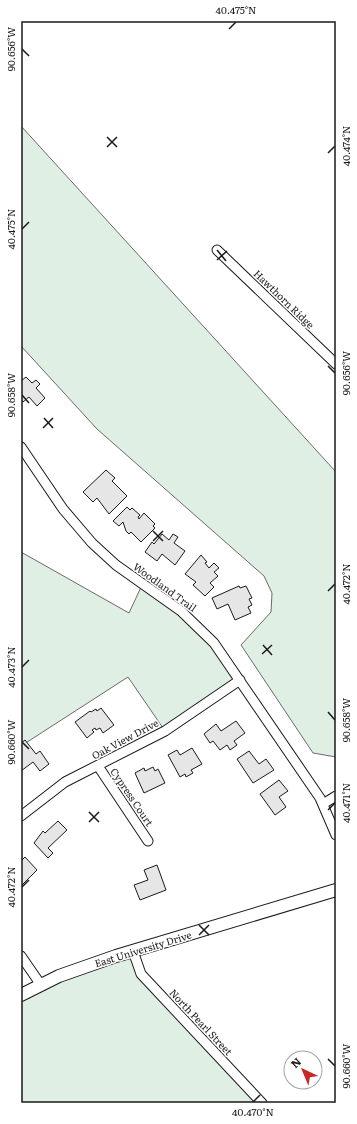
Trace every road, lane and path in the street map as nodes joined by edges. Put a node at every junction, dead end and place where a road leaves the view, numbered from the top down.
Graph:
1 (217, 250) dead end
2 (336, 364) edge
3 (21, 448) edge
4 (240, 680) junction
5 (98, 766) junction
6 (336, 796) edge
7 (323, 804) junction
8 (21, 816) edge
9 (336, 835) edge
10 (148, 840) dead end
11 (336, 890) edge
12 (133, 951) junction
13 (21, 956) edge
14 (41, 985) junction
15 (21, 994) edge
16 (262, 1103) edge

1 - 2 street, Hawthorn Ridge
3 - 4 street, Woodland Trail
4 - 5 street, Oak View Drive
4 - 7 street, Woodland Trail
5 - 8 street, Oak View Drive
5 - 10 street, Cypress Court
6 - 7 street
7 - 9 street, Woodland Trail
11 - 12 main road, East University Drive
12 - 14 main road, East University Drive
12 - 16 street, North Pearl Street
13 - 14 street
14 - 15 main road, East University Drive

